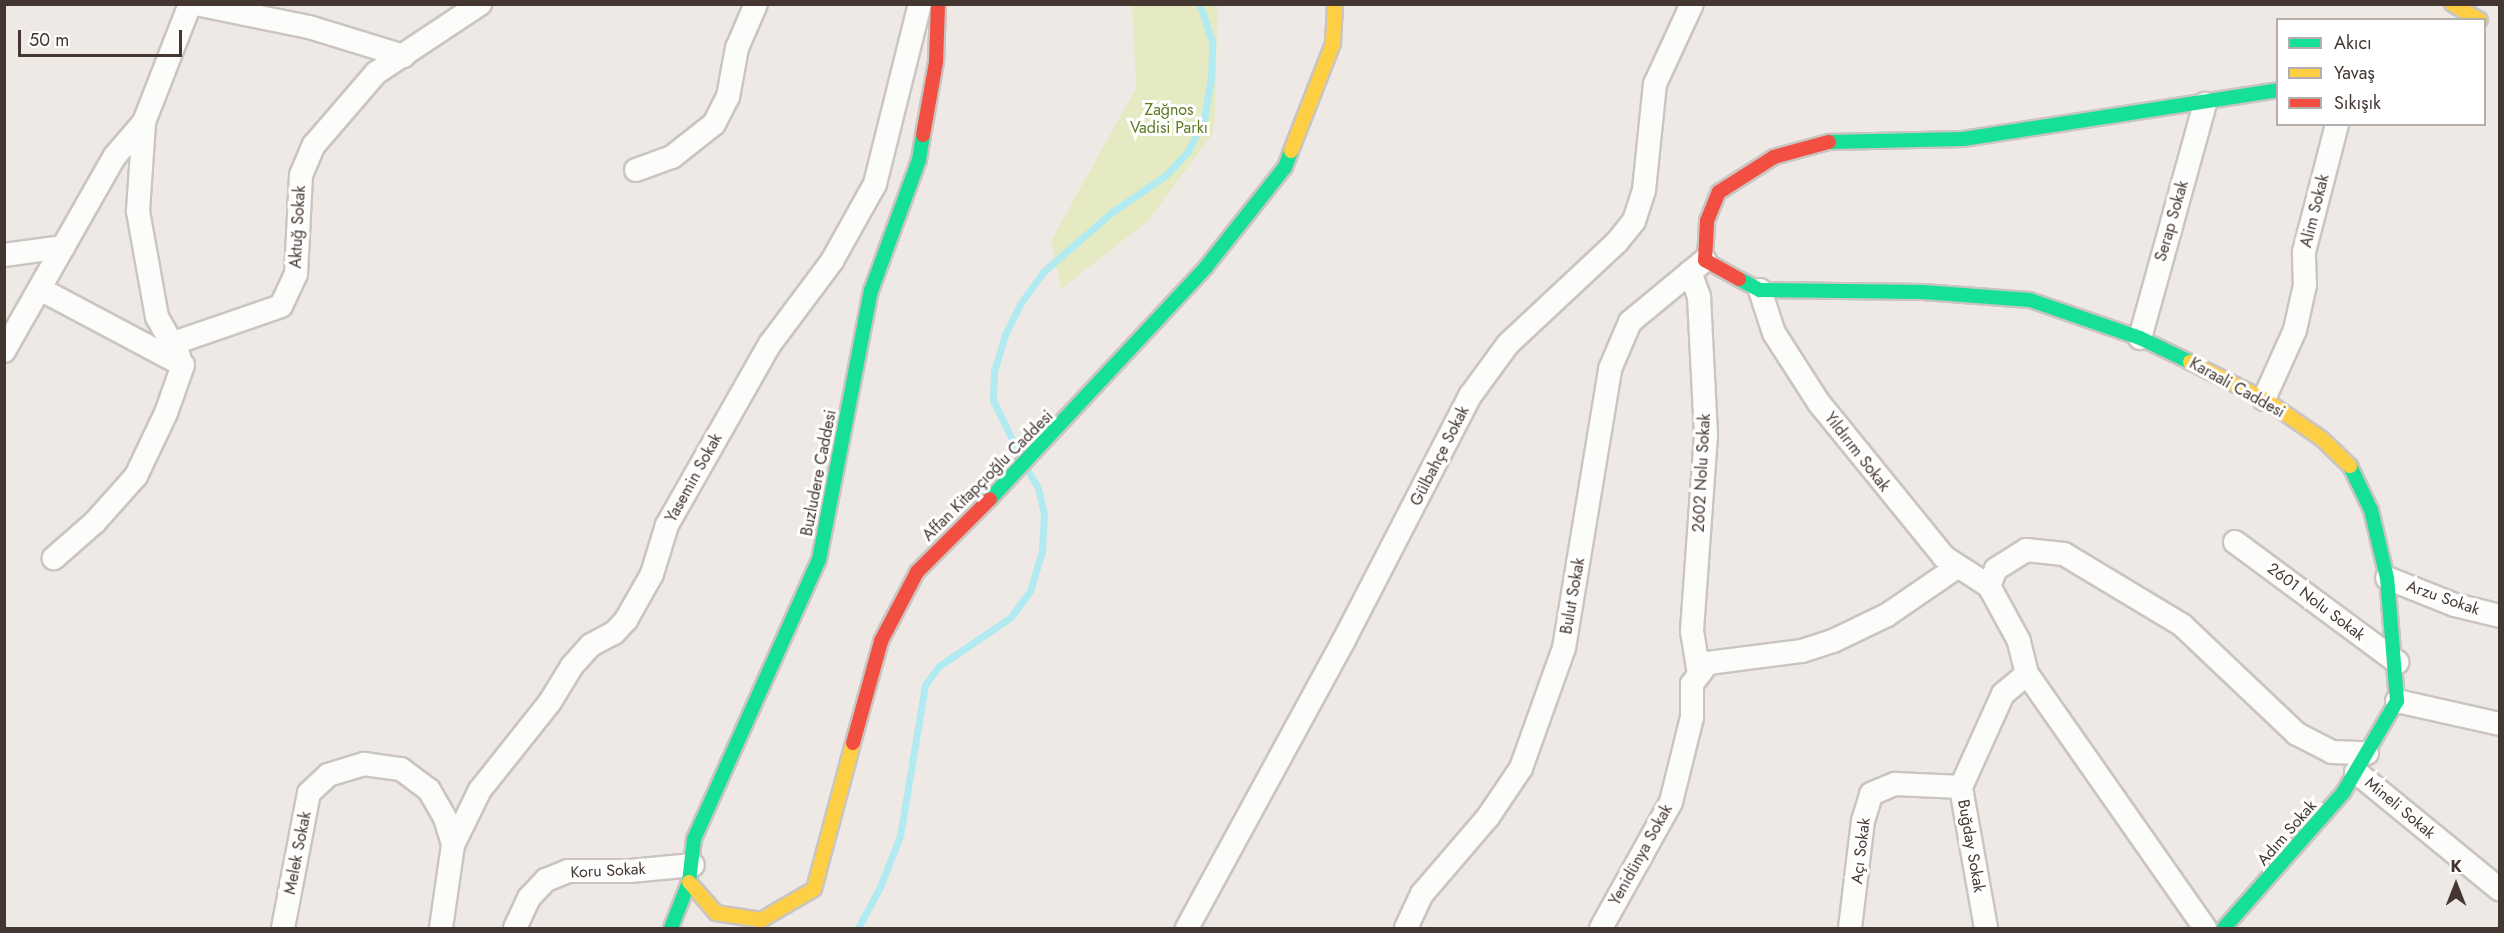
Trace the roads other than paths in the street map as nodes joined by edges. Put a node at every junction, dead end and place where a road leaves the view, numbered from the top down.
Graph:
1 (190, 4) edge
2 (196, 4) edge
3 (480, 4) edge
4 (756, 4) edge
5 (920, 4) edge
6 (938, 4) edge
7 (1335, 4) edge
8 (1692, 4) edge
9 (2452, 4) edge
10 (2477, 18) edge
11 (404, 56) junction
12 (2276, 90) edge
13 (2205, 104) junction
14 (144, 122) junction
15 (2336, 126) edge
16 (636, 170) dead end
17 (63, 247) junction
18 (4, 255) edge
19 (1698, 266) junction
20 (40, 289) junction
21 (1760, 290) junction
22 (2140, 338) junction
23 (174, 344) junction
24 (4, 351) edge
25 (183, 365) junction
26 (2264, 399) junction
27 (2235, 542) dead end
28 (54, 558) dead end
29 (1957, 567) junction
30 (2387, 578) junction
31 (1989, 586) junction
32 (2499, 616) edge
33 (2397, 662) junction
34 (1699, 674) junction
35 (2027, 674) junction
36 (2397, 701) junction
37 (2499, 724) edge
38 (2361, 762) junction
39 (1961, 787) junction
40 (453, 845) junction
41 (691, 873) junction
42 (2499, 890) edge
43 (283, 928) edge
44 (441, 928) edge
45 (515, 928) edge
46 (671, 928) edge
47 (1187, 928) edge
48 (1406, 928) edge
49 (1600, 928) edge
50 (1850, 928) edge
51 (1986, 928) edge
52 (2205, 928) edge
53 (2224, 928) edge

1 - 14 street
2 - 11 street
3 - 11 street, Aktuğ Sokak
4 - 16 street
5 - 40 street, Yasemin Sokak
6 - 41 street, Buzludere Caddesi
7 - 41 street, Affan Kitapçıoğlu Caddesi
8 - 47 street, Gülbahçe Sokak
9 - 10 street
11 - 23 street, Aktuğ Sokak
12 - 13 street
13 - 19 street
13 - 22 street, Serap Sokak
14 - 17 street
14 - 23 street
15 - 26 street, Alim Sokak
17 - 18 street
17 - 20 street
19 - 21 street, Karaali Caddesi
19 - 34 street, 2602 Nolu Sokak
19 - 48 street, Bulut Sokak
20 - 24 street
20 - 25 street
21 - 22 street, Karaali Caddesi
21 - 29 street, Yıldırım Sokak
22 - 26 street, Karaali Caddesi
23 - 25 street
25 - 28 street
26 - 30 street, Karaali Caddesi
27 - 33 street, 2601 Nolu Sokak
29 - 31 street, Yıldırım Sokak
29 - 34 street
30 - 32 street, Arzu Sokak
30 - 33 street, Karaali Caddesi
31 - 35 street
31 - 38 street
33 - 36 street, Karaali Caddesi
34 - 49 street, Yenidünya Sokak
35 - 39 street, Buğday Sokak
35 - 52 street
36 - 37 street
36 - 38 street, Karaali Caddesi
38 - 42 street, Mineli Sokak
38 - 53 street, Adım Sokak
39 - 50 street, Açı Sokak
39 - 51 street, Buğday Sokak
40 - 43 street, Melek Sokak
40 - 44 street, Yasemin Sokak
41 - 45 street, Koru Sokak
41 - 46 street, Buzludere Caddesi

